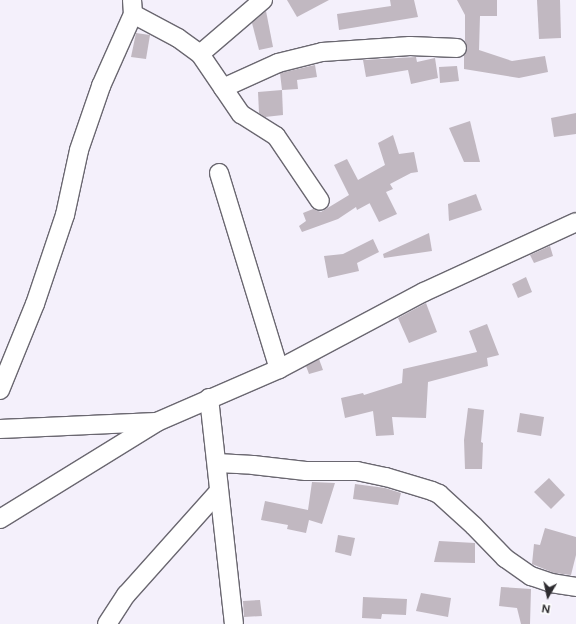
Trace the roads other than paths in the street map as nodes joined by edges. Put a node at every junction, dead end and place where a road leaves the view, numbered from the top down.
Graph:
1 (263, 0) edge
2 (132, 7) edge
3 (458, 48) dead end
4 (200, 54) junction
5 (223, 88) junction
6 (219, 173) dead end
7 (320, 201) dead end
8 (576, 222) edge
9 (278, 369) junction
10 (0, 390) edge
11 (209, 398) junction
12 (157, 422) junction
13 (0, 428) edge
14 (217, 463) junction
15 (218, 492) junction
16 (0, 519) edge
17 (576, 587) edge
18 (107, 624) edge
19 (234, 624) edge

1 - 4 street
2 - 4 street
2 - 10 street
3 - 5 street
4 - 5 street
5 - 7 street
6 - 9 street
8 - 9 street
9 - 11 street
11 - 12 street
11 - 14 street
12 - 13 street
12 - 16 street
14 - 15 street
14 - 17 street
15 - 18 street
15 - 19 street

